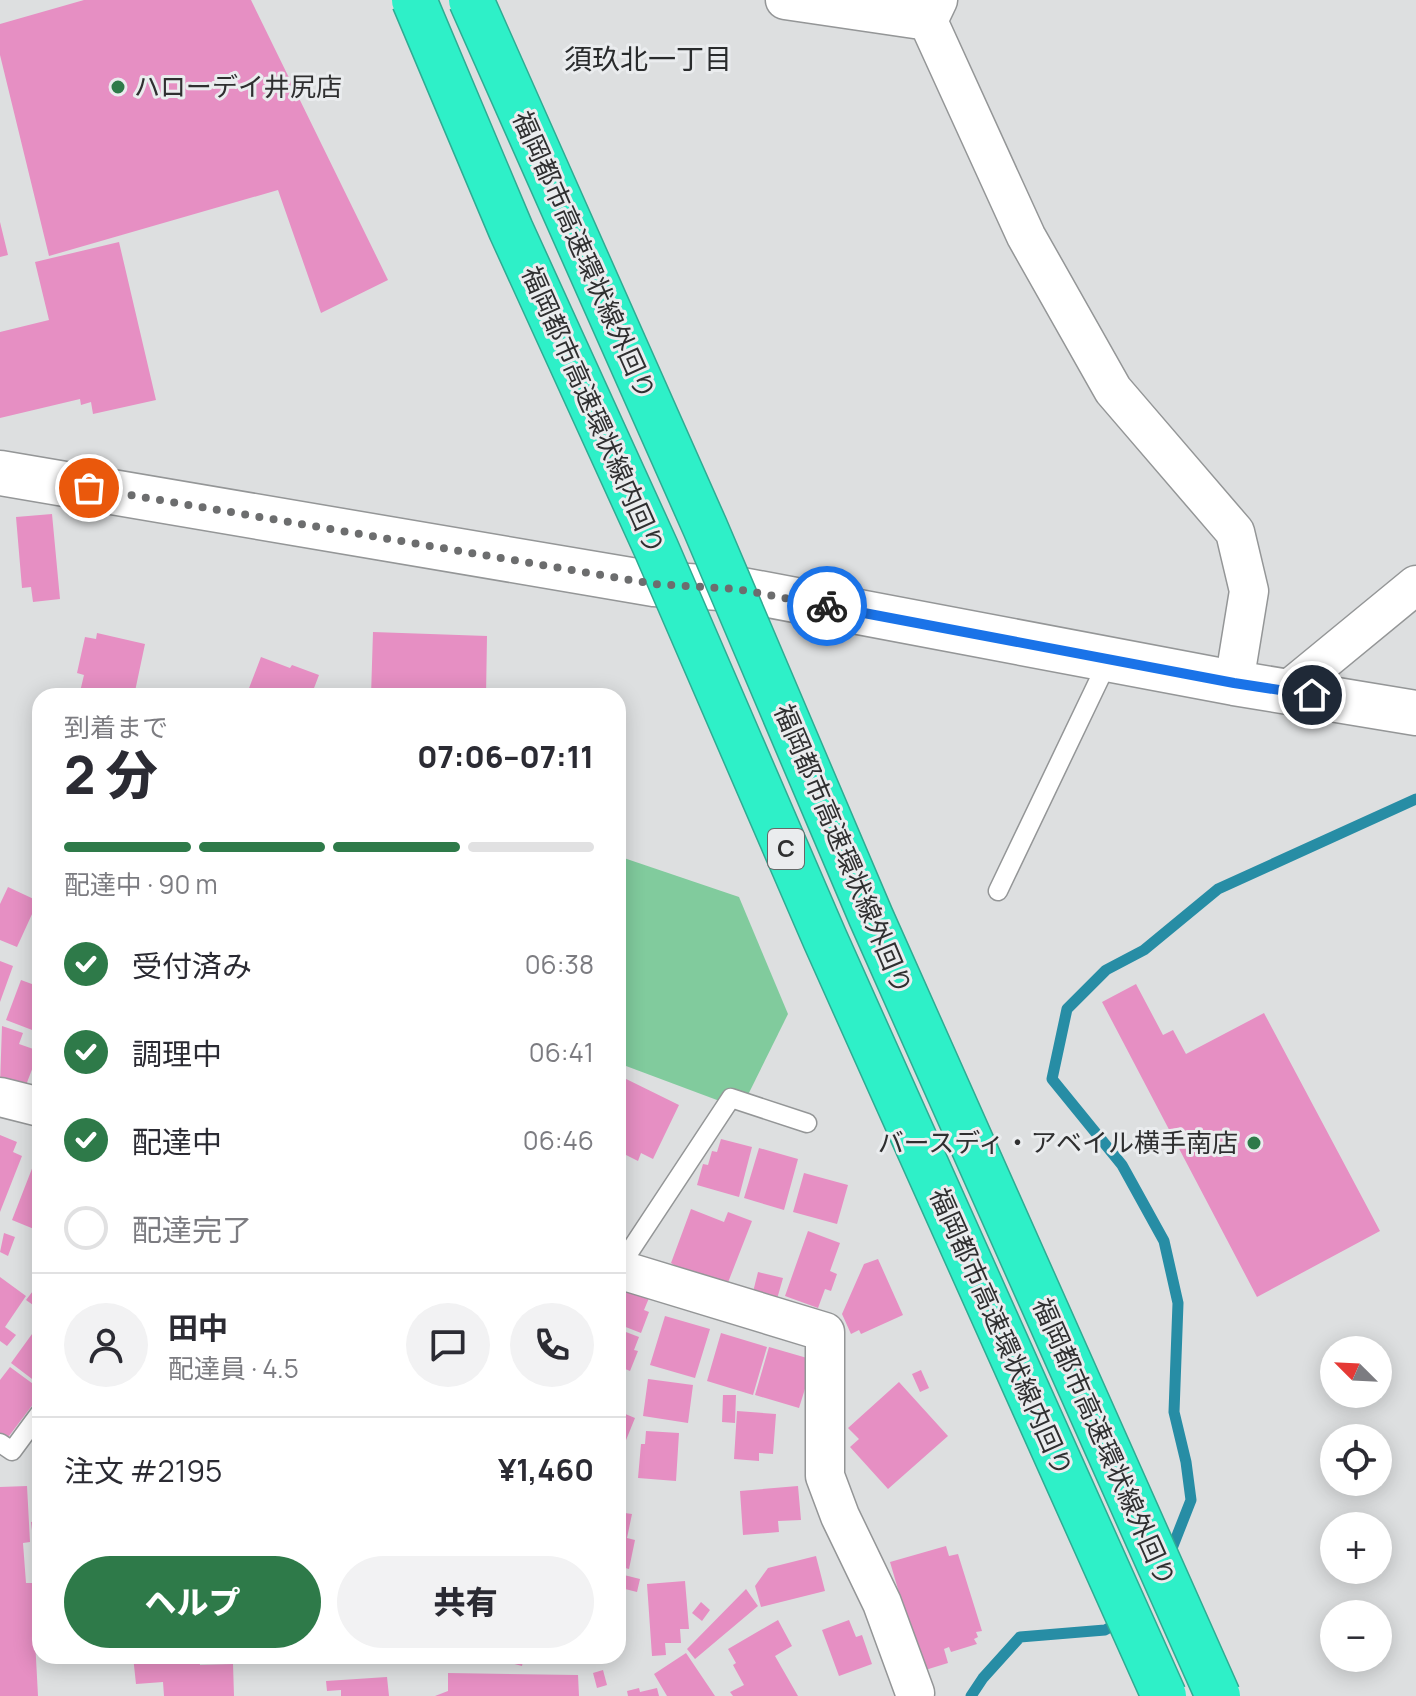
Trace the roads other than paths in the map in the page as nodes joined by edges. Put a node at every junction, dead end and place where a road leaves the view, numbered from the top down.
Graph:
1 (414, 0) edge
2 (471, 0) edge
3 (785, 0) edge
4 (933, 11) edge
5 (0, 473) edge
6 (1416, 585) edge
7 (1109, 659) junction
8 (1234, 683) junction
9 (1287, 691) junction
10 (1416, 713) edge
11 (998, 891) dead end
12 (0, 1097) edge
13 (32, 1105) edge
14 (807, 1123) dead end
15 (626, 1257) edge
16 (626, 1271) edge
17 (32, 1424) edge
18 (0, 1443) edge
19 (915, 1693) dead end
20 (1214, 1694) edge
21 (1164, 1696) edge

1 - 21 highway, 福岡都市高速環状線内回り / C, bridge
2 - 20 highway, 福岡都市高速環状線外回り / C, bridge
3 - 4 street
4 - 8 street
5 - 7 main road
6 - 9 street
7 - 8 main road
7 - 11 lane
8 - 9 main road
9 - 10 main road
12 - 13 street
14 - 15 lane
16 - 19 street
17 - 18 lane

